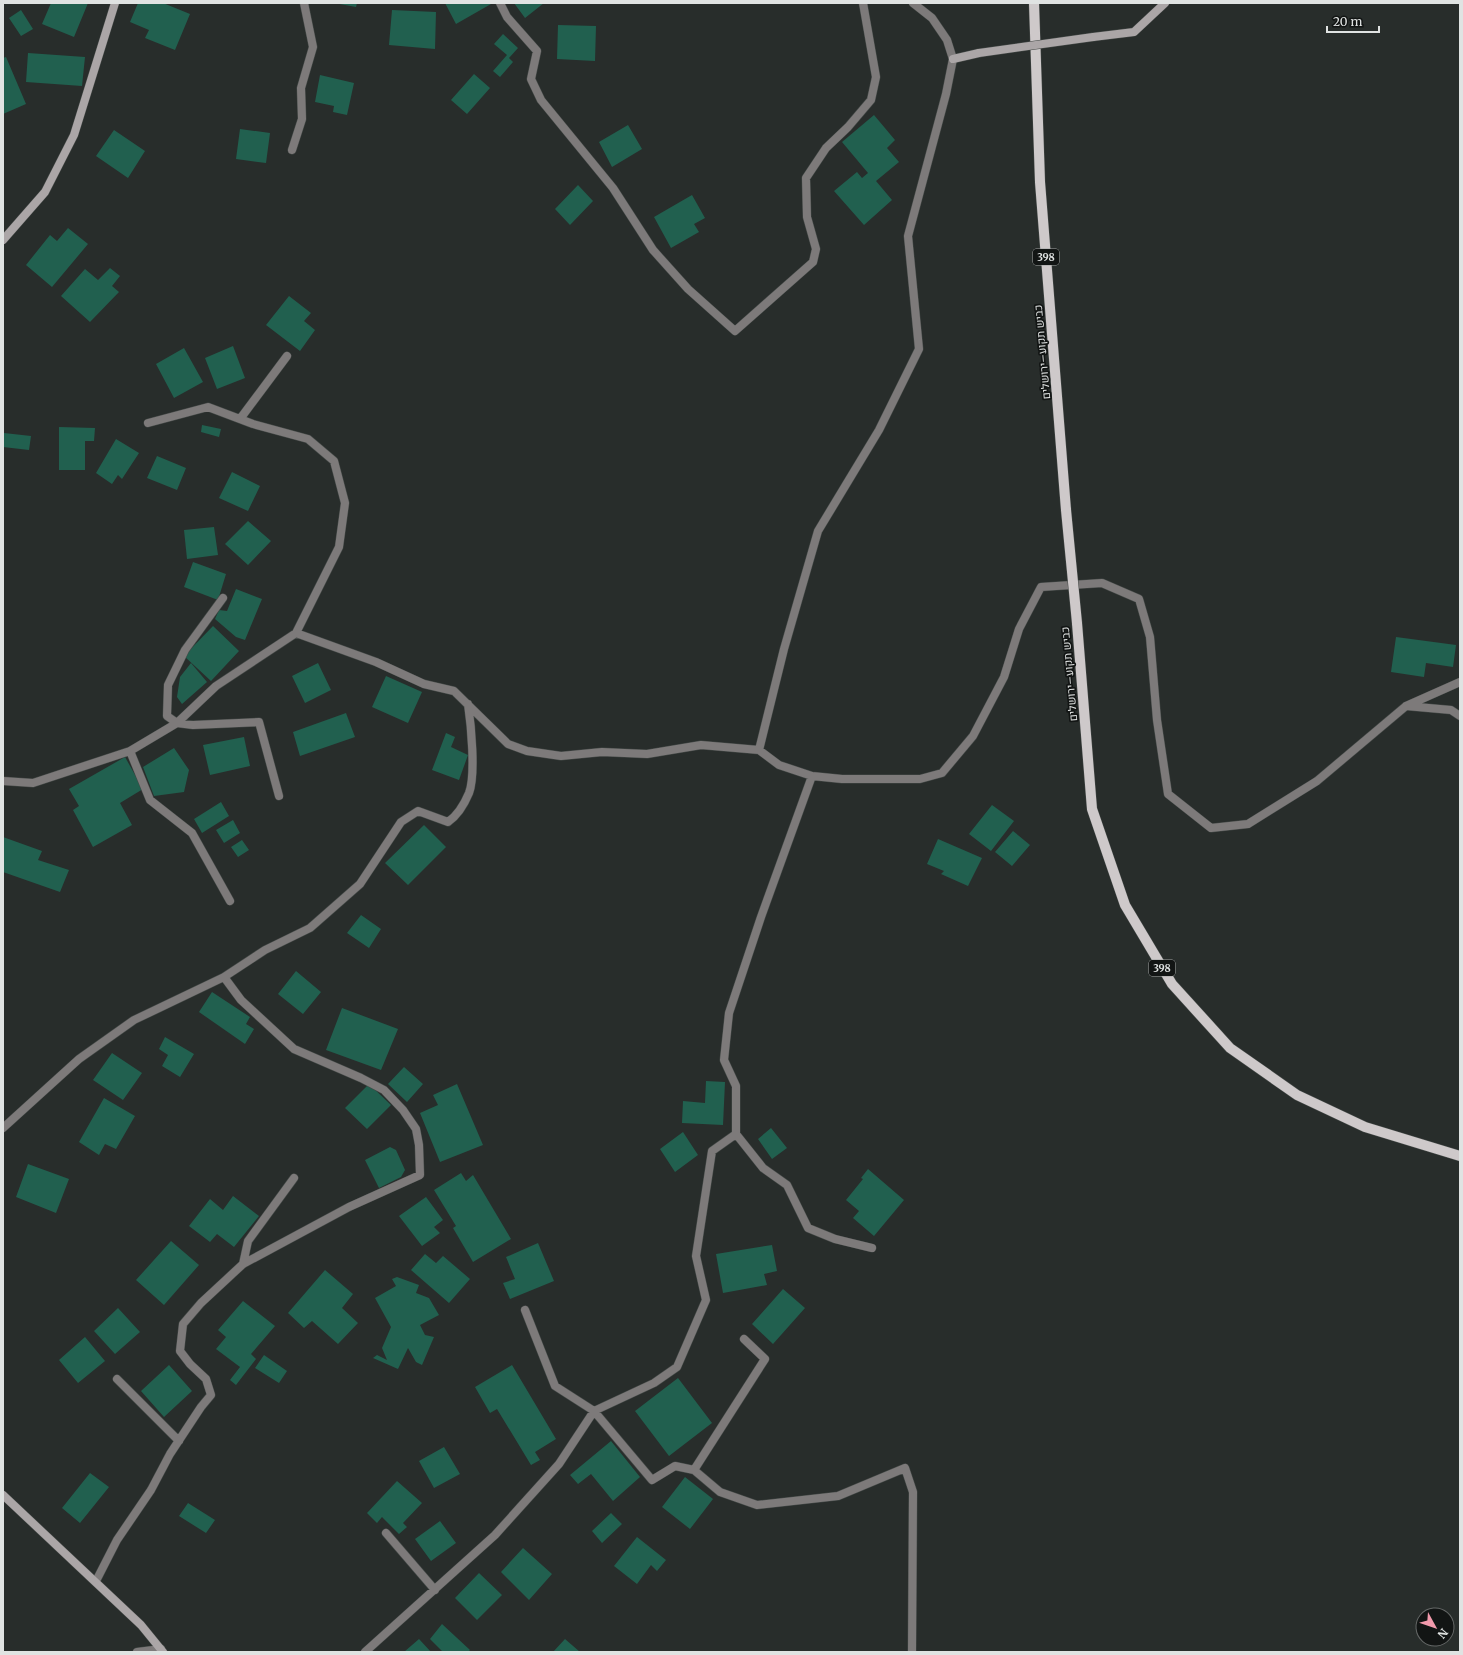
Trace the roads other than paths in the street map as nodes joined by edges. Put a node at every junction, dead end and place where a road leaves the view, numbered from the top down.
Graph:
1 (115, 3) edge
2 (304, 3) edge
3 (500, 3) edge
4 (863, 3) edge
5 (913, 3) edge
6 (1034, 3) edge
7 (1165, 3) edge
8 (954, 59) junction
9 (292, 150) dead end
10 (3, 240) edge
11 (287, 356) dead end
12 (240, 419) junction
13 (148, 423) dead end
14 (223, 598) dead end
15 (296, 633) junction
16 (1460, 682) edge
17 (468, 704) junction
18 (1406, 706) junction
19 (1460, 716) edge
20 (177, 723) junction
21 (759, 750) junction
22 (130, 751) junction
23 (812, 776) junction
24 (3, 782) edge
25 (279, 796) dead end
26 (230, 901) dead end
27 (224, 977) junction
28 (3, 1128) edge
29 (736, 1134) junction
30 (1460, 1156) edge
31 (294, 1178) dead end
32 (872, 1248) dead end
33 (242, 1264) junction
34 (525, 1310) dead end
35 (744, 1339) dead end
36 (116, 1379) dead end
37 (594, 1411) junction
38 (179, 1441) junction
39 (694, 1470) junction
40 (3, 1495) edge
41 (386, 1534) dead end
42 (96, 1581) junction
43 (435, 1590) junction
44 (162, 1650) edge
45 (137, 1652) edge
46 (365, 1652) edge
47 (912, 1652) edge

1 - 10 street
2 - 9 street
3 - 4 street
5 - 8 street
6 - 30 main road, כביש תקוע–ירושלים / 398, bridge
7 - 8 street, bridge
8 - 21 street
11 - 12 street
12 - 13 street
12 - 15 street
14 - 20 street
15 - 17 street
15 - 20 street
16 - 18 street
17 - 21 street
17 - 27 street
18 - 19 street
18 - 23 street
20 - 22 street
20 - 25 street
21 - 23 street
22 - 24 street
22 - 26 street
23 - 29 street
27 - 28 street
27 - 33 street
29 - 32 street
29 - 37 street
31 - 33 street
33 - 38 street
34 - 37 street
35 - 39 street
36 - 38 street
37 - 39 street
37 - 43 street
38 - 42 street
39 - 47 street
40 - 42 street
41 - 43 street
42 - 44 street
43 - 46 street
44 - 45 street

